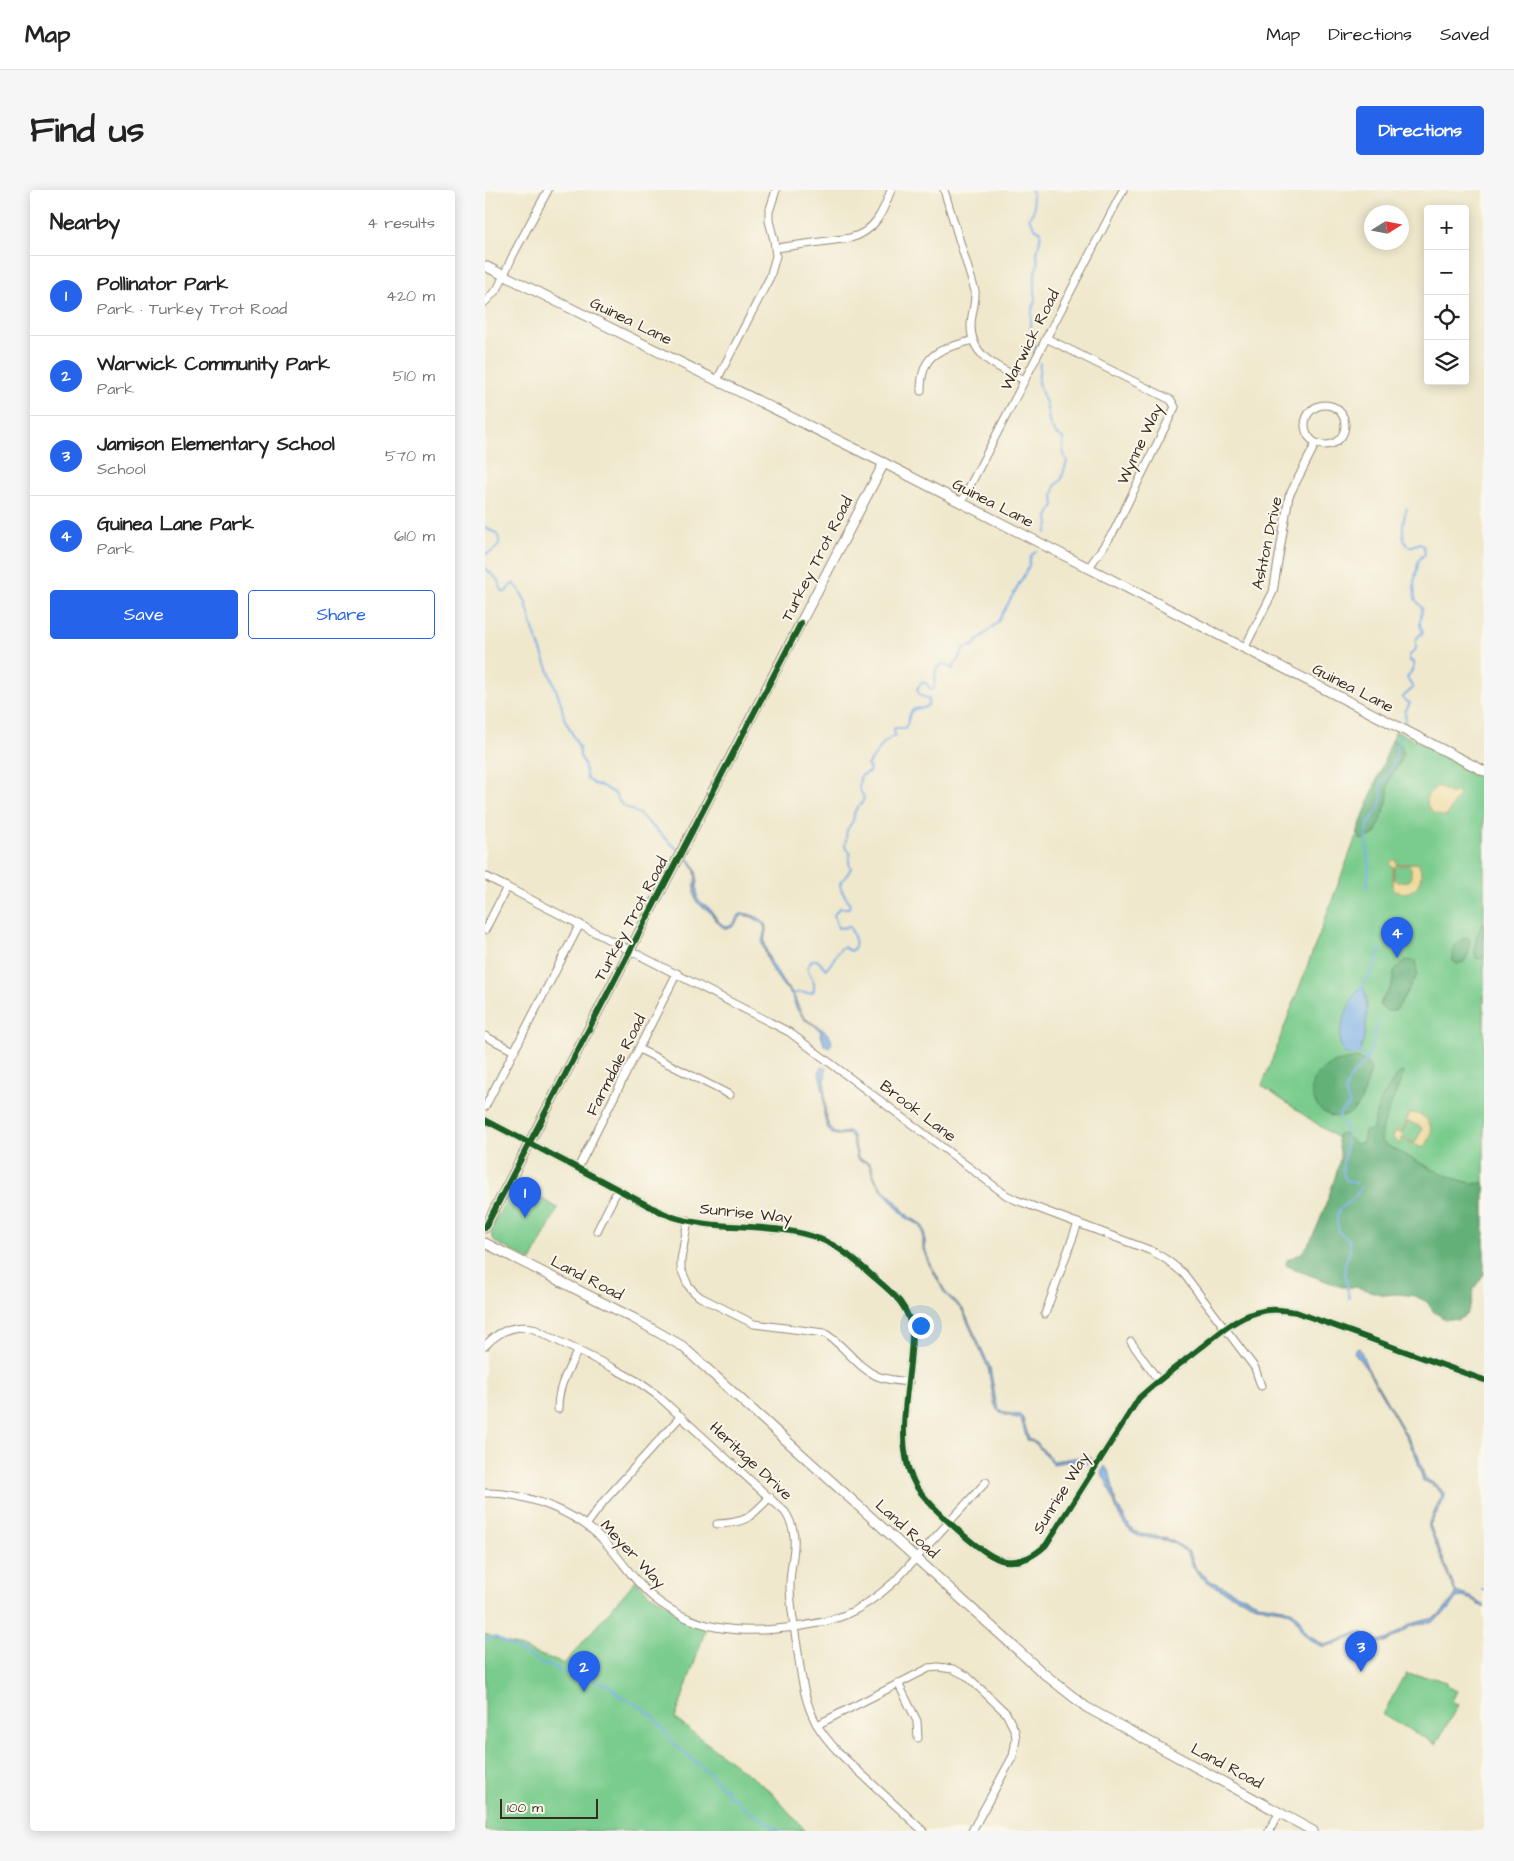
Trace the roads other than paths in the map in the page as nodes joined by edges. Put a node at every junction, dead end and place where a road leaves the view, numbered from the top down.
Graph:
1 (548, 190) edge
2 (776, 190) edge
3 (891, 190) edge
4 (944, 190) edge
5 (1123, 190) edge
6 (776, 248) junction
7 (485, 266) edge
8 (504, 275) junction
9 (485, 302) edge
10 (1046, 338) junction
11 (973, 340) junction
12 (717, 380) junction
13 (1024, 380) junction
14 (921, 391) dead end
15 (1316, 443) junction
16 (884, 463) junction
17 (961, 503) junction
18 (1088, 569) junction
19 (1244, 649) junction
20 (1484, 771) edge
21 (485, 876) edge
22 (507, 887) junction
23 (581, 924) junction
24 (485, 930) edge
25 (630, 950) junction
26 (677, 974) junction
27 (485, 1036) edge
28 (514, 1050) junction
29 (639, 1050) junction
30 (730, 1095) dead end
31 (485, 1107) edge
32 (485, 1120) edge
33 (529, 1142) junction
34 (578, 1168) junction
35 (618, 1189) junction
36 (688, 1220) junction
37 (1078, 1223) junction
38 (485, 1228) edge
39 (597, 1231) dead end
40 (485, 1243) edge
41 (1045, 1314) dead end
42 (1226, 1329) junction
43 (1131, 1342) dead end
44 (485, 1346) edge
45 (578, 1350) junction
46 (1158, 1380) junction
47 (1484, 1380) edge
48 (909, 1382) junction
49 (1261, 1386) dead end
50 (558, 1409) dead end
51 (681, 1416) junction
52 (986, 1482) dead end
53 (485, 1493) edge
54 (770, 1497) junction
55 (949, 1521) junction
56 (587, 1524) junction
57 (717, 1524) dead end
58 (916, 1557) junction
59 (794, 1628) junction
60 (898, 1683) junction
61 (817, 1726) junction
62 (918, 1738) dead end
63 (1280, 1812) junction
64 (923, 1831) edge
65 (972, 1831) edge
66 (1269, 1831) edge
67 (1313, 1831) edge

1 - 8 street
2 - 6 street
3 - 6 street
4 - 11 street
5 - 10 street, Warwick Road
6 - 12 street
7 - 8 street, Guinea Lane
8 - 9 street
8 - 12 street, Guinea Lane
10 - 13 street, Warwick Road
10 - 18 street, Wynne Way
11 - 13 street
11 - 14 street
12 - 16 street, Guinea Lane
13 - 17 street, Warwick Road
15 - 15 street
15 - 19 street, Ashton Drive
16 - 17 street, Guinea Lane
16 - 25 street, Turkey Trot Road
17 - 18 street, Guinea Lane
18 - 19 street, Guinea Lane
19 - 20 street, Guinea Lane
21 - 22 street, Brook Lane
22 - 23 street, Brook Lane
22 - 24 street
23 - 25 street, Brook Lane
23 - 28 street
25 - 26 street, Brook Lane
25 - 33 street, Turkey Trot Road
26 - 29 street, Farmdale Road
26 - 37 street, Brook Lane
27 - 28 street
28 - 31 street
29 - 30 street
29 - 34 street, Farmdale Road
32 - 33 street, Sunrise Way
33 - 34 street, Sunrise Way
33 - 38 street, Turkey Trot Road
34 - 35 street, Sunrise Way
35 - 36 street, Sunrise Way
35 - 39 street
36 - 48 street
36 - 48 street, Sunrise Way
37 - 41 street
37 - 42 street, Brook Lane
40 - 58 street, Land Road
42 - 46 street, Sunrise Way
42 - 47 street, Sunrise Way
42 - 49 street, Brook Lane
43 - 46 street
44 - 45 street, Heritage Drive
45 - 50 street
45 - 51 street, Heritage Drive
46 - 55 street, Sunrise Way
48 - 55 street, Sunrise Way
51 - 54 street, Heritage Drive
51 - 56 street
52 - 55 street, Meyer Way
53 - 56 street, Meyer Way
54 - 57 street
54 - 59 street, Heritage Drive
55 - 58 street, Meyer Way
56 - 59 street, Meyer Way
58 - 59 street, Meyer Way
58 - 63 street, Land Road
59 - 61 street, Heritage Drive
60 - 61 street
60 - 62 street
60 - 65 street
61 - 64 street, Heritage Drive
63 - 66 street
63 - 67 street, Land Road

